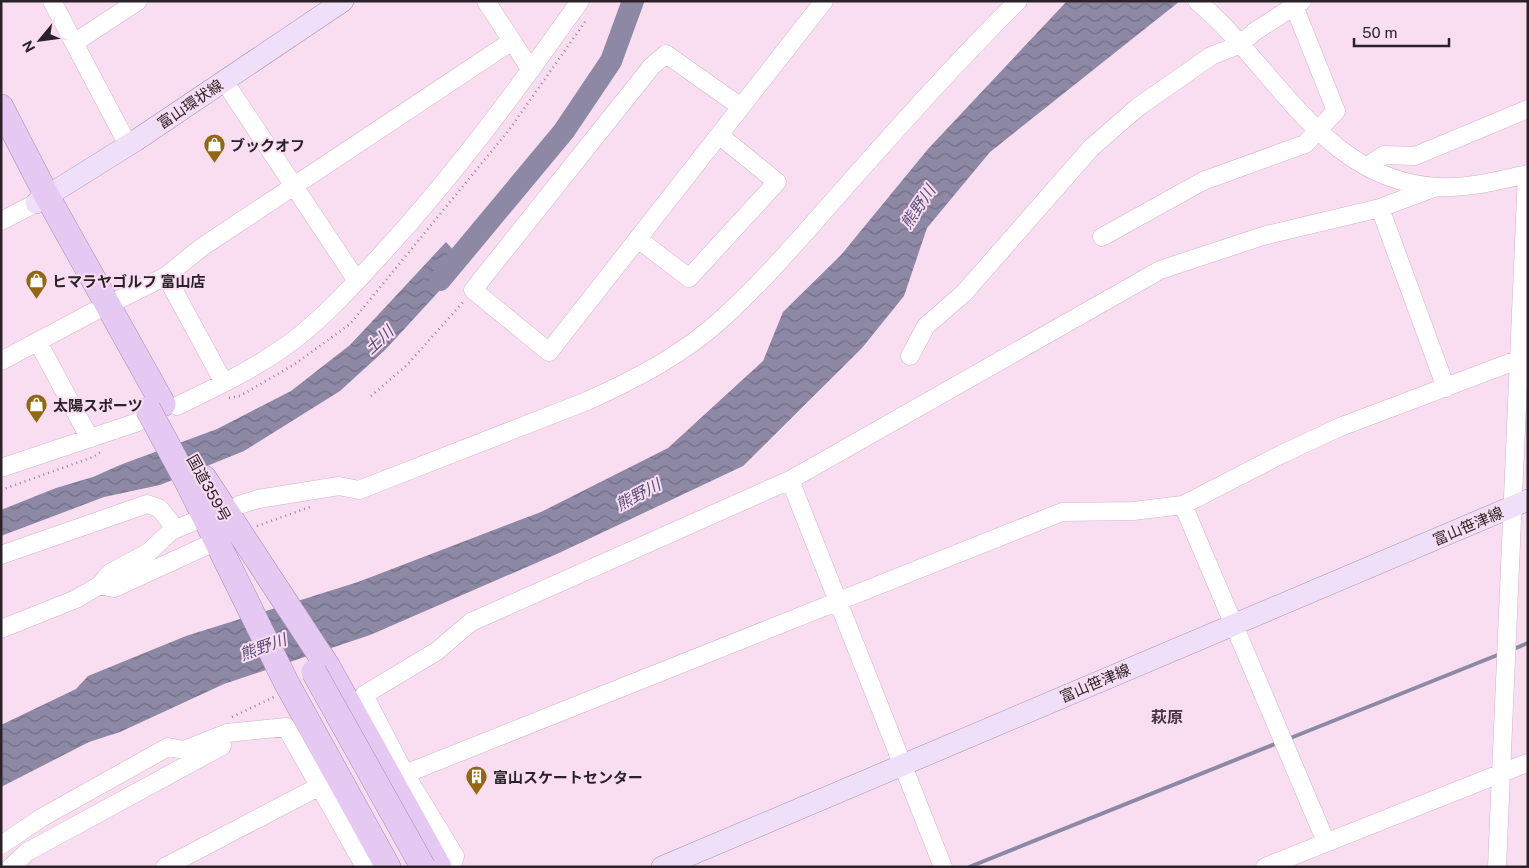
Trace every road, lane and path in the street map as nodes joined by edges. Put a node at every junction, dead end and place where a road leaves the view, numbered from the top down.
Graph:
1 (52, 1) edge
2 (138, 1) edge
3 (343, 1) edge
4 (486, 1) edge
5 (580, 1) edge
6 (824, 1) edge
7 (1018, 1) edge
8 (1197, 1) edge
9 (1298, 4) edge
10 (512, 41) junction
11 (1239, 41) junction
12 (74, 43) junction
13 (531, 70) junction
14 (224, 81) junction
15 (1, 107) edge
16 (741, 107) junction
17 (1528, 109) edge
18 (1316, 130) junction
19 (719, 135) junction
20 (1, 138) edge
21 (128, 145) junction
22 (1367, 166) junction
23 (1528, 174) edge
24 (295, 187) junction
25 (1436, 187) junction
26 (41, 199) junction
27 (1380, 208) junction
28 (1, 221) edge
29 (1102, 237) dead end
30 (638, 238) junction
31 (166, 276) junction
32 (357, 281) junction
33 (473, 290) junction
34 (101, 308) junction
35 (38, 342) junction
36 (910, 356) dead end
37 (1523, 358) edge
38 (1, 361) edge
39 (224, 383) junction
40 (1446, 388) junction
41 (372, 396) dead end
42 (157, 410) junction
43 (88, 437) junction
44 (1, 468) edge
45 (790, 480) junction
46 (1521, 503) edge
47 (239, 505) dead end
48 (1184, 505) junction
49 (313, 506) dead end
50 (193, 522) dead end
51 (176, 529) junction
52 (232, 542) junction
53 (1, 555) edge
54 (100, 585) junction
55 (837, 603) junction
56 (1234, 625) junction
57 (1, 629) edge
58 (292, 736) junction
59 (1527, 762) edge
60 (903, 764) junction
61 (1503, 772) junction
62 (405, 774) junction
63 (320, 786) junction
64 (1326, 842) junction
65 (1, 845) edge
66 (11, 867) edge
67 (165, 867) edge
68 (365, 867) edge
69 (388, 867) edge
70 (404, 867) edge
71 (423, 867) edge
72 (439, 867) edge
73 (451, 867) edge
74 (662, 867) edge
75 (943, 867) edge
76 (1265, 867) edge
77 (1497, 867) edge

1 - 12 street
2 - 12 street
3 - 14 main road, 富山環状線
4 - 10 street
5 - 13 street
6 - 16 street
7 - 47 street
8 - 11 street
9 - 11 street
9 - 18 street
10 - 13 street
10 - 24 street
11 - 18 street
11 - 36 street
12 - 21 street
13 - 32 street
14 - 21 main road, 富山環状線
14 - 24 street
15 - 26 highway, 国道359号
16 - 19 street
16 - 33 street
17 - 22 street
18 - 22 street
18 - 29 street
19 - 30 street
19 - 30 street
20 - 26 highway, 国道359号
21 - 26 main road, 富山環状線
22 - 25 street
23 - 25 street
23 - 37 street
24 - 31 street
24 - 32 street
25 - 27 street
26 - 28 street
26 - 34 highway, 国道359号
27 - 40 street
27 - 45 street
30 - 33 street
31 - 34 street
31 - 39 street
32 - 39 street
33 - 41 path
34 - 35 street
34 - 42 highway, 国道359号
35 - 38 street
35 - 43 street
37 - 40 street
37 - 46 street
39 - 42 street
40 - 48 street
42 - 43 street
42 - 52 highway, 国道359号
43 - 44 street
45 - 55 street
45 - 62 street
46 - 56 main road, 富山笹津線
46 - 61 street
48 - 55 street
48 - 56 street
49 - 52 path
50 - 51 street
51 - 53 street
51 - 54 street
52 - 54 street
52 - 69 highway
52 - 70 highway
52 - 71 highway, bridge
52 - 72 highway
54 - 57 street
55 - 60 street
55 - 62 street
56 - 60 main road, 富山笹津線
56 - 64 street
58 - 63 street
58 - 65 street
58 - 66 street
59 - 61 street
60 - 74 main road, 富山笹津線
60 - 75 street
61 - 64 street
61 - 77 street
62 - 73 street
63 - 67 street
63 - 68 street
64 - 76 street

